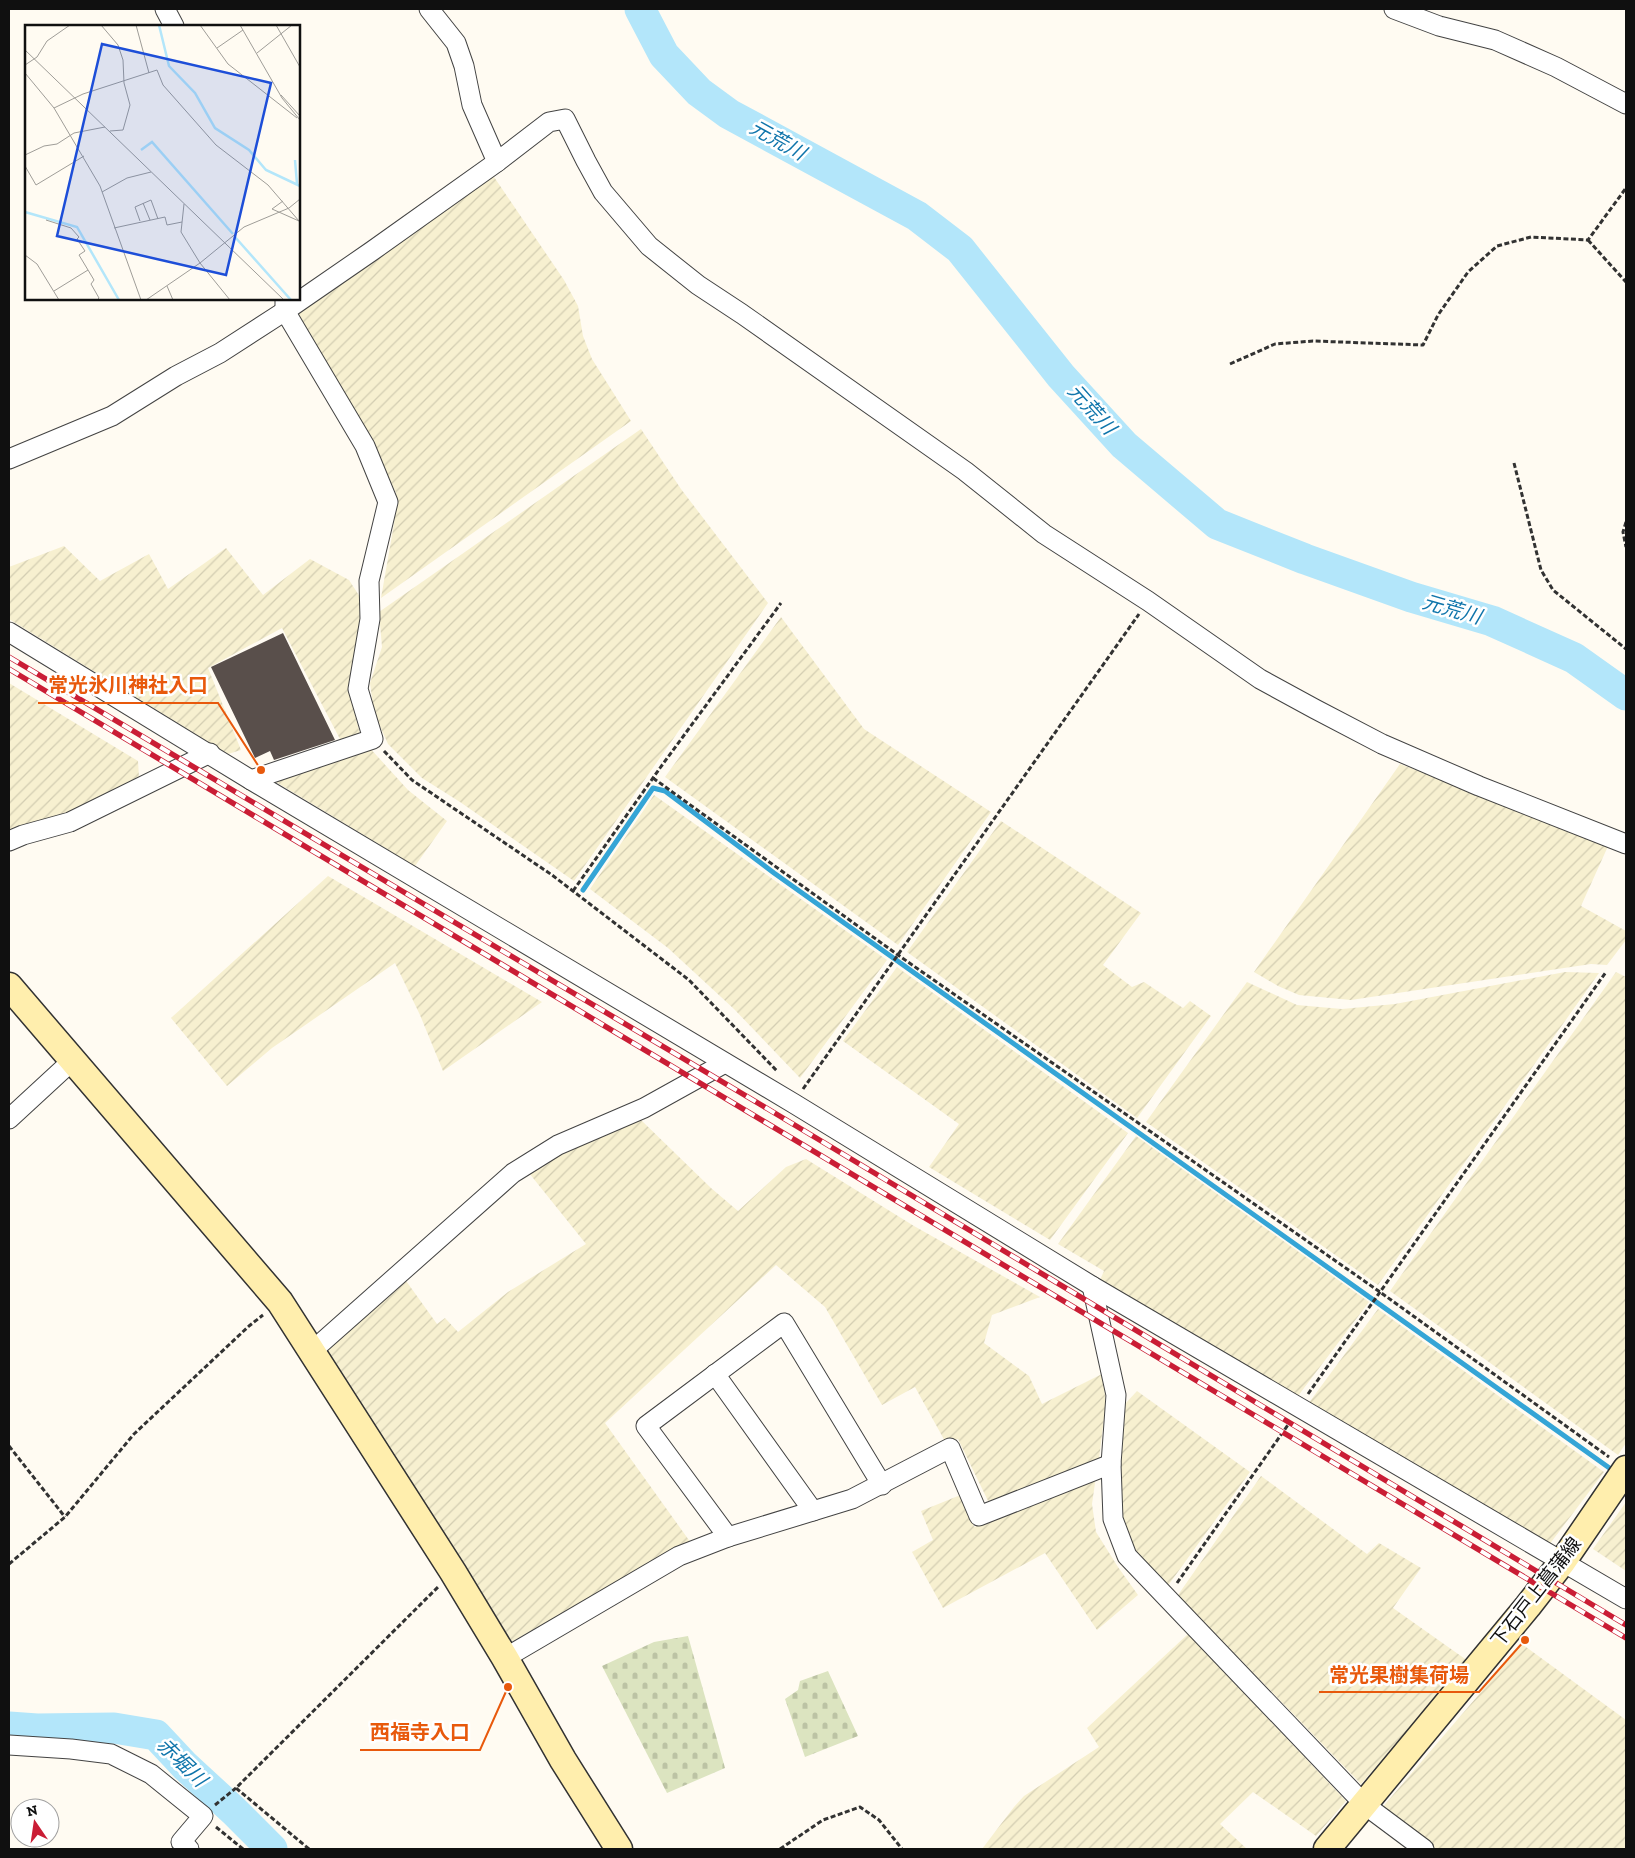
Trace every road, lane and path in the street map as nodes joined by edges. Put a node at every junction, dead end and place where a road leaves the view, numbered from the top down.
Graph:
1 (165, 9) edge
2 (429, 9) edge
3 (1394, 9) edge
4 (173, 25) edge
5 (1626, 104) edge
6 (497, 162) junction
7 (1626, 188) edge
8 (1588, 240) junction
9 (1626, 282) edge
10 (300, 295) edge
11 (285, 305) edge
12 (1230, 364) dead end
13 (9, 459) edge
14 (1514, 463) dead end
15 (1626, 522) edge
16 (1626, 547) edge
17 (1148, 601) junction
18 (781, 603) dead end
19 (9, 632) edge
20 (1626, 649) edge
21 (373, 739) junction
22 (210, 753) junction
23 (653, 778) junction
24 (251, 780) junction
25 (9, 841) edge
26 (1626, 844) edge
27 (573, 891) junction
28 (898, 955) junction
29 (1606, 972) dead end
30 (9, 986) edge
31 (74, 1060) junction
32 (725, 1063) junction
33 (778, 1072) dead end
34 (793, 1103) junction
35 (9, 1119) edge
36 (1092, 1286) junction
37 (1380, 1292) junction
38 (280, 1302) junction
39 (311, 1352) junction
40 (715, 1374) junction
41 (1298, 1408) junction
42 (9, 1446) edge
43 (1111, 1464) junction
44 (1626, 1469) edge
45 (882, 1485) junction
46 (813, 1511) junction
47 (65, 1517) junction
48 (728, 1537) junction
49 (1563, 1561) junction
50 (9, 1564) edge
51 (453, 1572) junction
52 (1166, 1597) junction
53 (1626, 1599) edge
54 (505, 1658) junction
55 (9, 1745) edge
56 (236, 1788) junction
57 (1365, 1804) junction
58 (203, 1816) junction
59 (189, 1849) edge
60 (243, 1849) edge
61 (309, 1849) edge
62 (620, 1849) edge
63 (780, 1849) edge
64 (902, 1849) edge
65 (1326, 1849) edge
66 (1424, 1849) edge

1 - 4 street
2 - 6 street
3 - 5 street
6 - 10 street
6 - 17 street
7 - 8 path
8 - 9 path
8 - 12 path
11 - 13 street
11 - 21 street
14 - 20 path
15 - 16 path
17 - 26 street
17 - 28 path
18 - 23 path
19 - 22 street
21 - 24 street
21 - 27 path
22 - 24 street
22 - 25 street
23 - 27 path
23 - 28 path
24 - 32 street
27 - 33 path
28 - 34 path
28 - 37 path
29 - 37 path
30 - 31 street
31 - 35 street
31 - 38 street
32 - 34 street
32 - 39 street
34 - 36 street
36 - 41 street
36 - 43 street
37 - 41 path
37 - 44 path
38 - 39 street
38 - 47 path
39 - 51 street
40 - 45 street
40 - 46 street
40 - 48 street
41 - 49 street
41 - 52 path
42 - 47 path
43 - 45 street
43 - 52 street
44 - 49 street, 下石戸上菖蒲線
45 - 46 street
46 - 48 street
47 - 50 path
48 - 54 street
49 - 53 street
49 - 57 street, 下石戸上菖蒲線
51 - 54 street
51 - 56 path
52 - 57 street
54 - 62 street
55 - 58 street
56 - 58 path
56 - 61 path
57 - 65 street, 下石戸上菖蒲線
57 - 66 street
58 - 59 street
58 - 60 path
63 - 64 path

